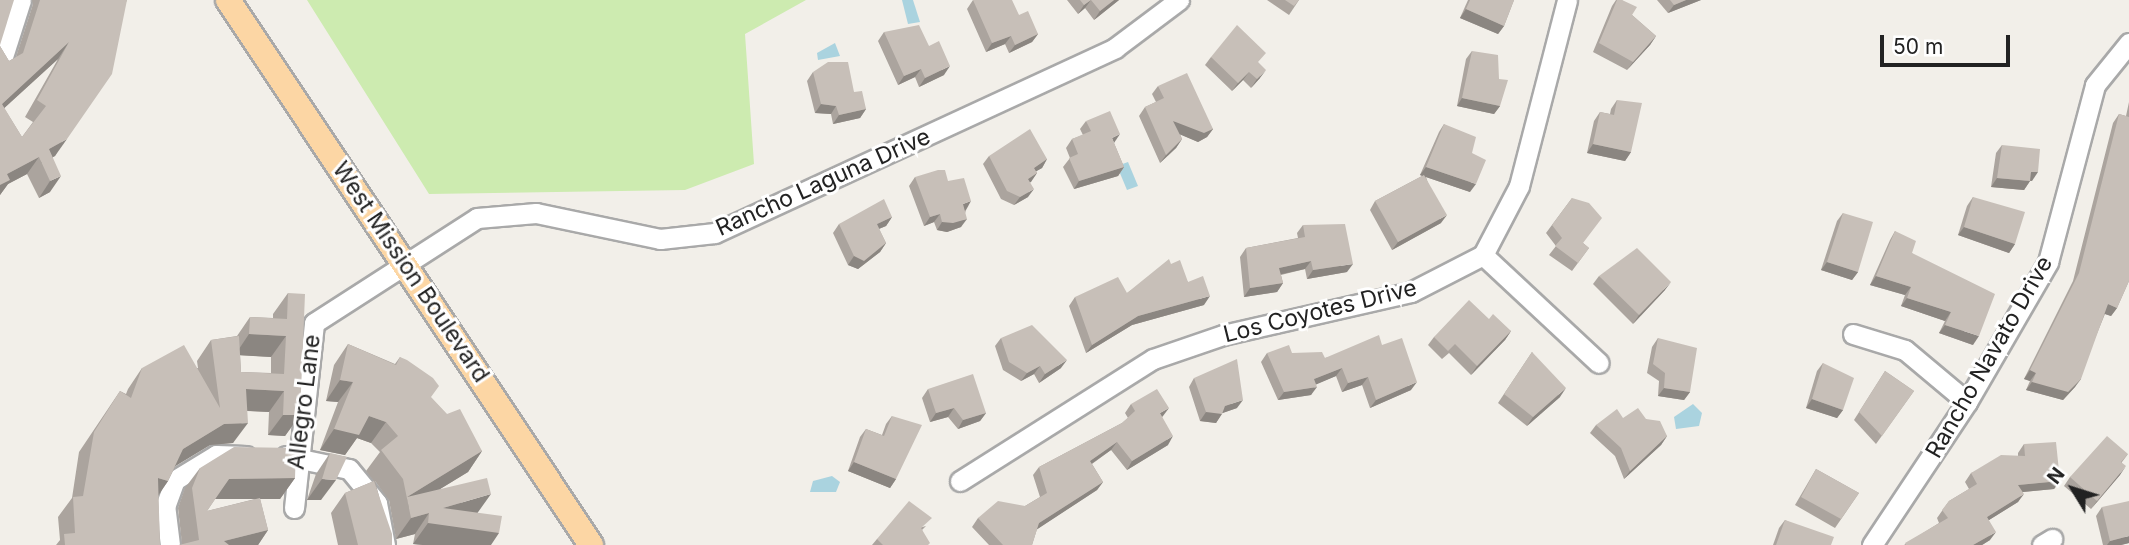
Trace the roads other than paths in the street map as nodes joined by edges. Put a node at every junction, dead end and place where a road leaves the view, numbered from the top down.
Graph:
1 (21, 0) edge
2 (228, 0) edge
3 (1179, 0) edge
4 (1567, 0) edge
5 (2129, 43) edge
6 (0, 66) edge
7 (1483, 256) junction
8 (405, 261) junction
9 (1853, 334) dead end
10 (1599, 363) dead end
11 (1967, 402) junction
12 (296, 457) junction
13 (960, 481) dead end
14 (294, 508) dead end
15 (170, 545) edge
16 (385, 545) edge
17 (591, 545) edge
18 (1872, 545) edge

1 - 6 street
2 - 8 main road, West Mission Boulevard
3 - 8 street, Rancho Laguna Drive
4 - 7 street
5 - 11 street, Rancho Navato Drive
7 - 10 street
7 - 13 street, Los Coyotes Drive
8 - 12 street, Allegro Lane
8 - 17 main road, West Mission Boulevard
9 - 11 street
11 - 18 street, Rancho Navato Drive
12 - 14 street, Allegro Lane
12 - 15 street
12 - 16 street

